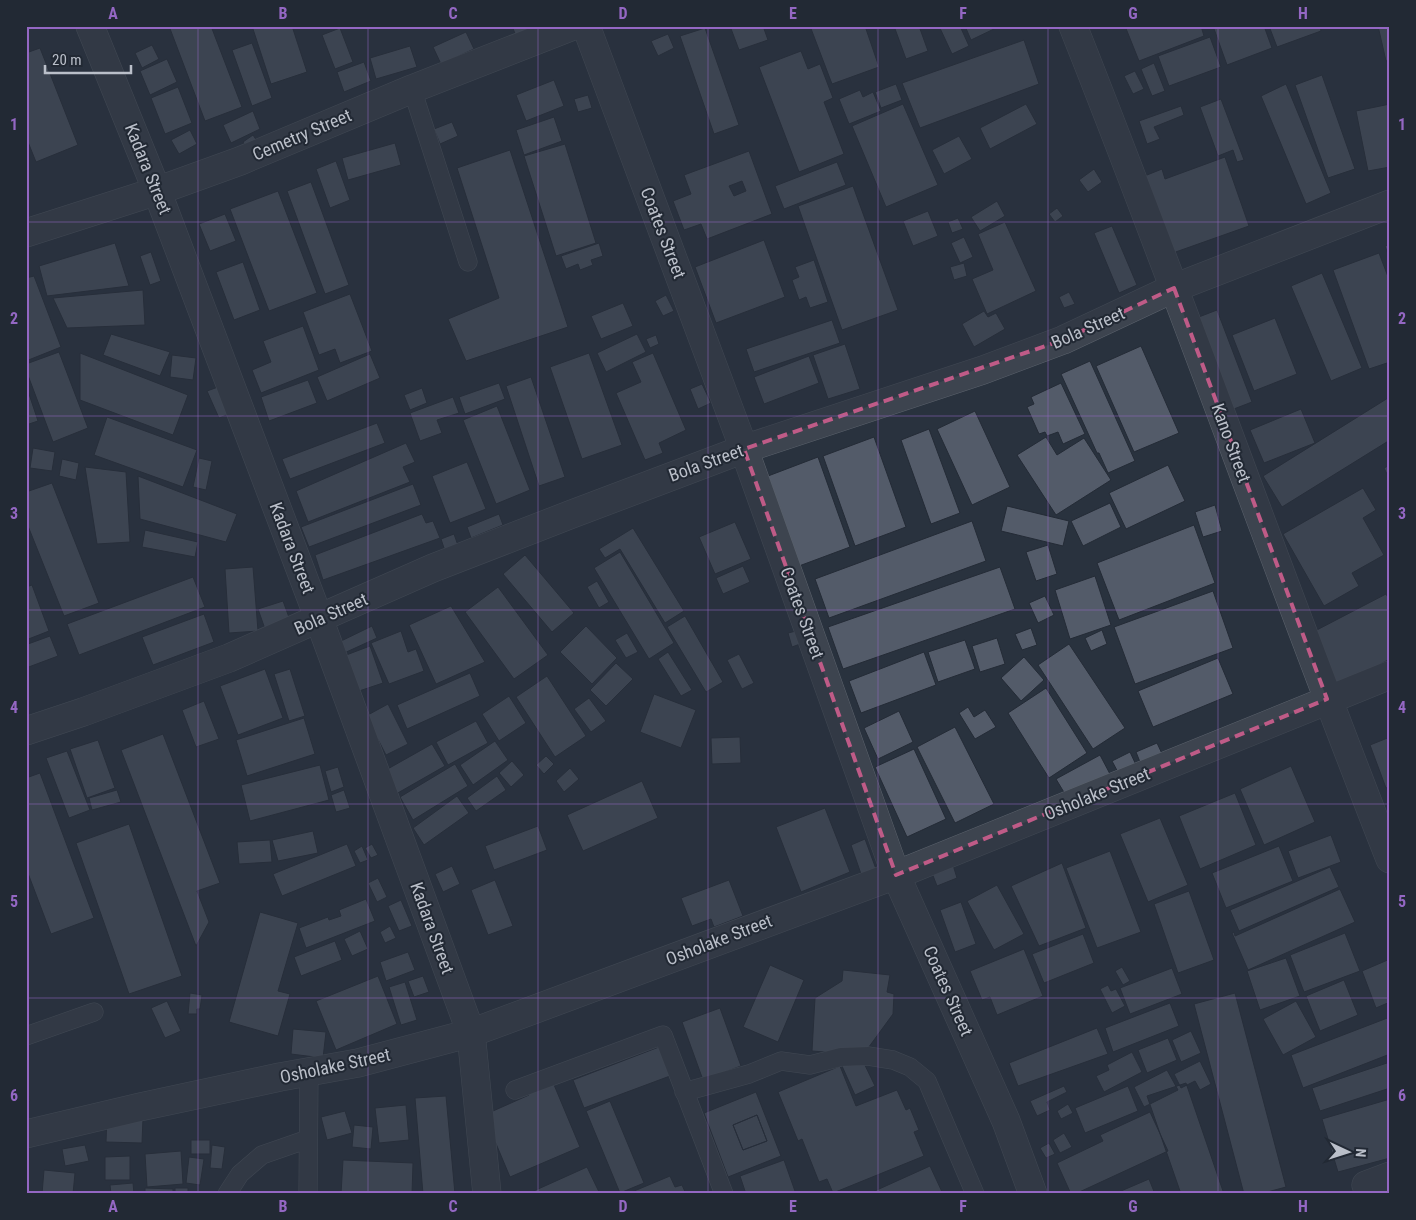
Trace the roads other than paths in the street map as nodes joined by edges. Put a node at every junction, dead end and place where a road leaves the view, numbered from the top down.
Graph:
1 (90, 26) edge
2 (573, 26) edge
3 (586, 26) edge
4 (1073, 26) edge
5 (412, 89) junction
6 (157, 191) junction
7 (1390, 204) edge
8 (26, 233) edge
9 (468, 262) dead end
10 (1174, 288) junction
11 (744, 449) junction
12 (319, 619) junction
13 (1390, 675) edge
14 (1327, 699) junction
15 (26, 731) edge
16 (1390, 859) edge
17 (896, 875) junction
18 (94, 1012) dead end
19 (471, 1032) junction
20 (26, 1036) edge
21 (309, 1072) junction
22 (515, 1090) dead end
23 (684, 1092) junction
24 (26, 1134) edge
25 (308, 1139) junction
26 (227, 1194) edge
27 (308, 1194) edge
28 (487, 1194) edge
29 (724, 1194) edge
30 (975, 1194) edge
31 (1032, 1194) edge

1 - 6 street, Kadara Street
2 - 5 street, Cemetry Street
3 - 11 street, Coates Street
4 - 10 street, Kano Street
5 - 6 street, Cemetry Street
5 - 9 lane
6 - 8 street, Cemetry Street
6 - 12 street, Kadara Street
7 - 10 street, Bola Street
10 - 11 street, Bola Street
10 - 14 street, Kano Street
11 - 12 street, Bola Street
11 - 17 street, Coates Street
12 - 15 street, Bola Street
12 - 19 street, Kadara Street
13 - 14 street, Osholake Street
14 - 16 street, Kano Street
14 - 17 street, Osholake Street
17 - 19 street, Osholake Street
17 - 31 street, Coates Street
18 - 20 lane
19 - 21 street, Osholake Street
19 - 28 street, Kadara Street
21 - 24 street, Osholake Street
21 - 25 lane
22 - 23 lane
23 - 29 lane
23 - 30 lane
25 - 26 lane
25 - 27 lane

